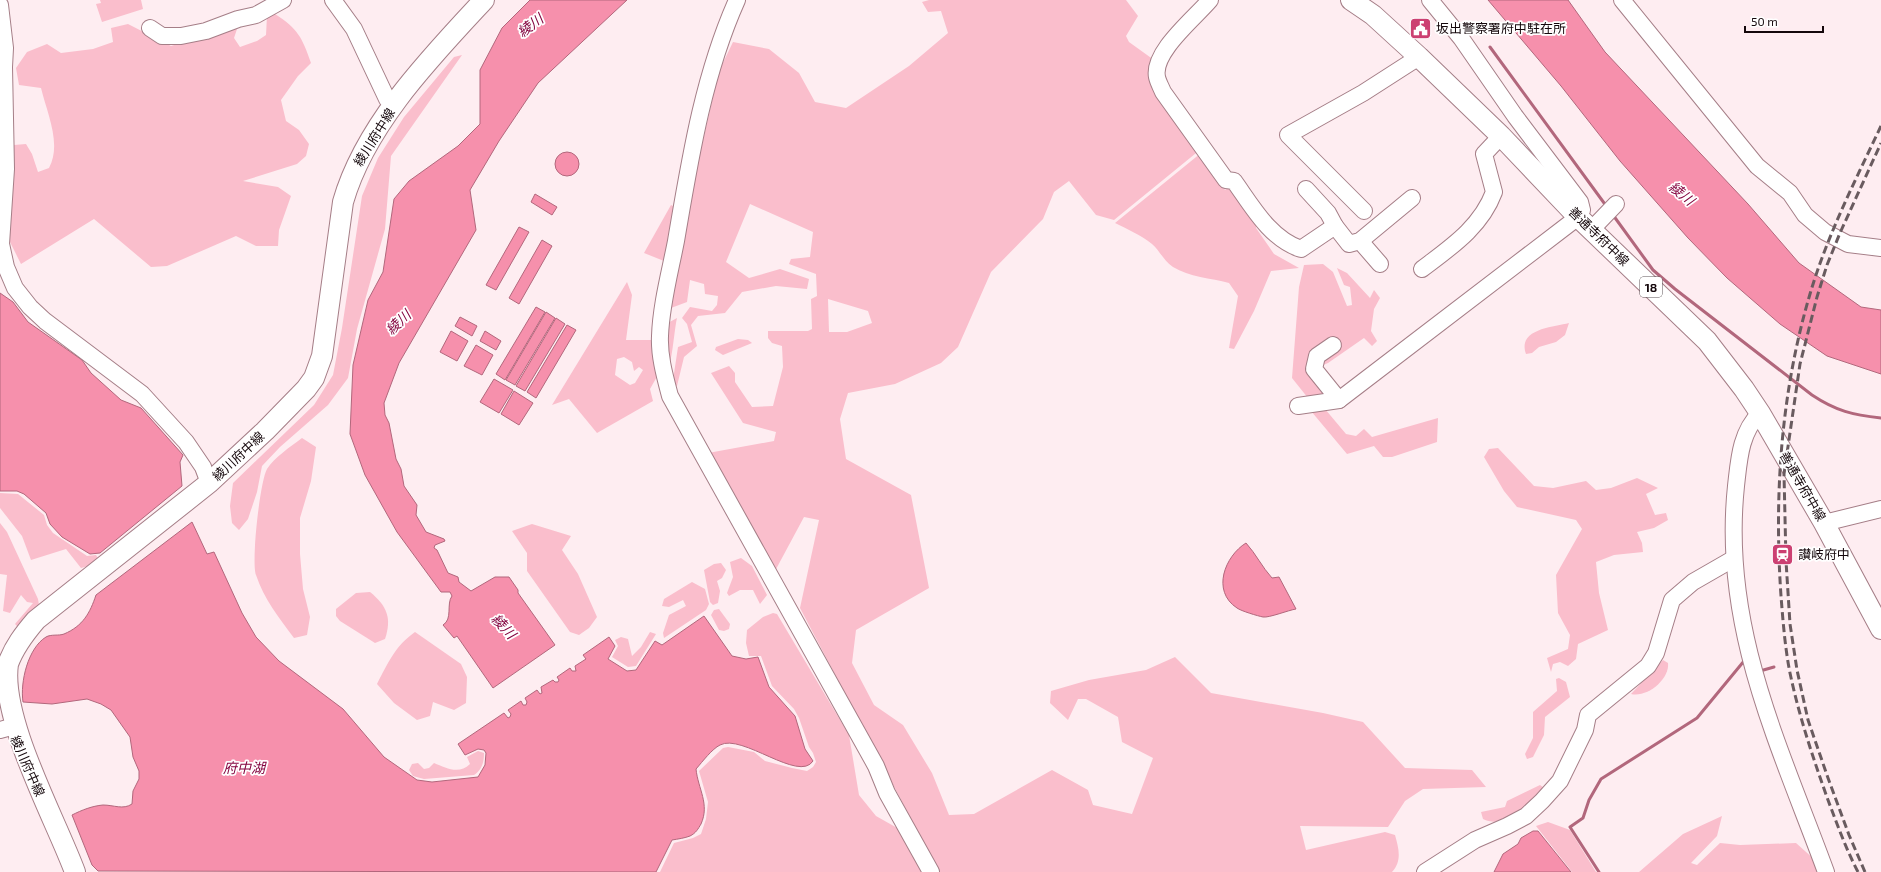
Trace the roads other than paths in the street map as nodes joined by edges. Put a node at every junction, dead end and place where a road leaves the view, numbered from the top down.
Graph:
1 (283, 0) edge
2 (333, 0) edge
3 (484, 0) edge
4 (737, 0) edge
5 (1210, 0) edge
6 (1351, 0) edge
7 (1430, 0) edge
8 (1622, 0) edge
9 (0, 5) edge
10 (150, 28) dead end
11 (1419, 57) junction
12 (393, 106) junction
13 (1500, 136) junction
14 (1306, 189) dead end
15 (1412, 198) dead end
16 (1364, 211) dead end
17 (1601, 215) junction
18 (1335, 226) junction
19 (1360, 241) junction
20 (1881, 248) edge
21 (1380, 264) dead end
22 (1422, 269) dead end
23 (1333, 345) dead end
24 (1339, 400) junction
25 (1298, 406) dead end
26 (1760, 413) junction
27 (209, 483) junction
28 (1881, 509) edge
29 (1824, 523) junction
30 (1733, 559) junction
31 (1881, 629) edge
32 (5, 729) edge
33 (75, 872) edge
34 (931, 872) edge
35 (1425, 872) edge
36 (1826, 872) edge

1 - 10 street
2 - 12 street
3 - 12 main road, 綾川府中線
4 - 34 street
5 - 18 street
6 - 11 main road, 善通寺府中線 / 18
7 - 17 street
8 - 20 street
9 - 27 street
11 - 13 main road, 善通寺府中線 / 18
11 - 16 street
12 - 27 main road, 綾川府中線
13 - 17 main road, 善通寺府中線 / 18
13 - 22 street
14 - 18 street
15 - 19 street
17 - 24 street
17 - 26 main road, 善通寺府中線 / 18
18 - 19 street
19 - 21 street
23 - 24 street
24 - 25 street
26 - 29 main road, 善通寺府中線 / 18
26 - 30 street
27 - 32 main road, 綾川府中線
28 - 29 street
29 - 31 main road, 善通寺府中線 / 18
30 - 35 street
30 - 36 street
32 - 33 main road, 綾川府中線

